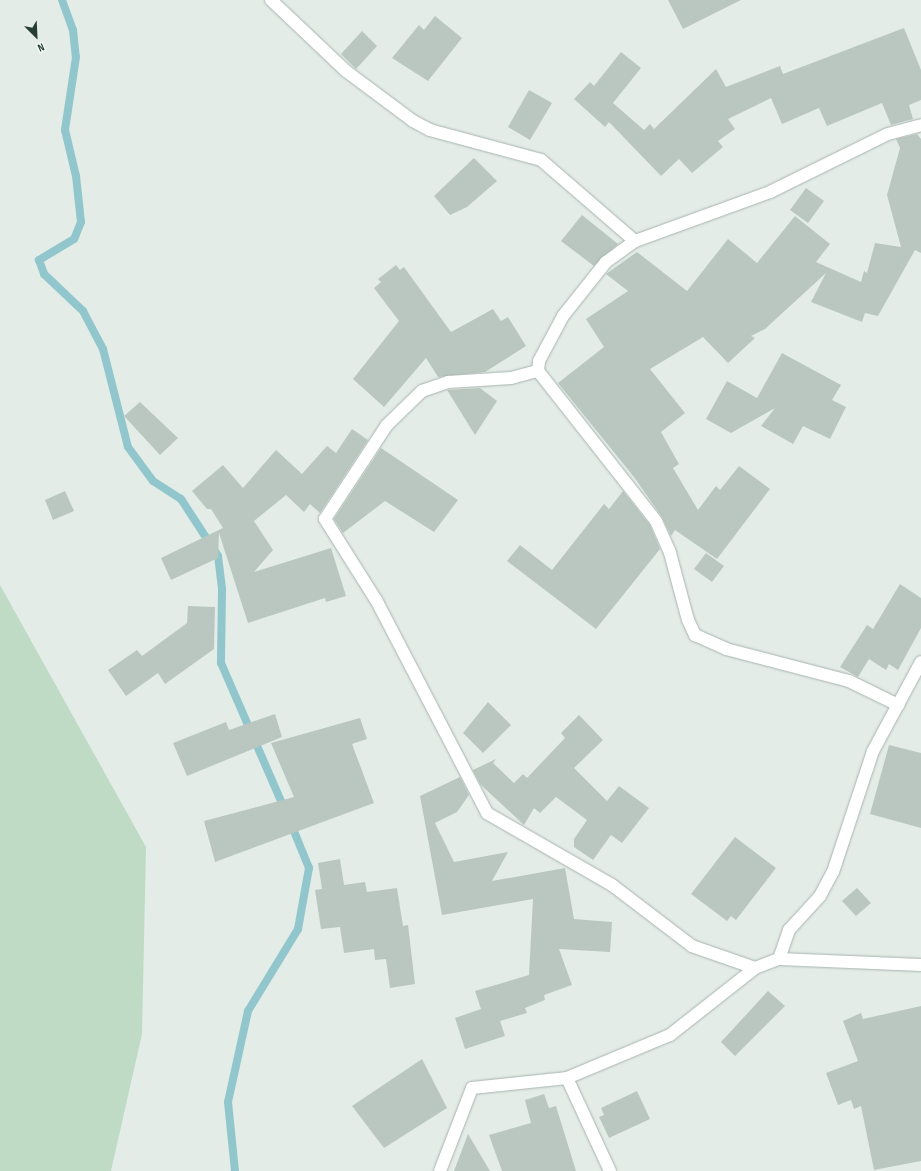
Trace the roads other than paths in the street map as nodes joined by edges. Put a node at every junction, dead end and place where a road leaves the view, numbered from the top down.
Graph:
1 (271, 0) edge
2 (921, 125) edge
3 (634, 241) junction
4 (538, 371) junction
5 (921, 662) edge
6 (898, 705) junction
7 (779, 959) junction
8 (921, 965) edge
9 (755, 968) junction
10 (567, 1078) junction
11 (440, 1171) edge
12 (610, 1171) edge

1 - 3 street
2 - 3 street
3 - 4 street
4 - 6 street
4 - 9 street
5 - 6 street
6 - 7 street
7 - 8 street
7 - 9 street
9 - 10 street
10 - 11 street
10 - 12 street

